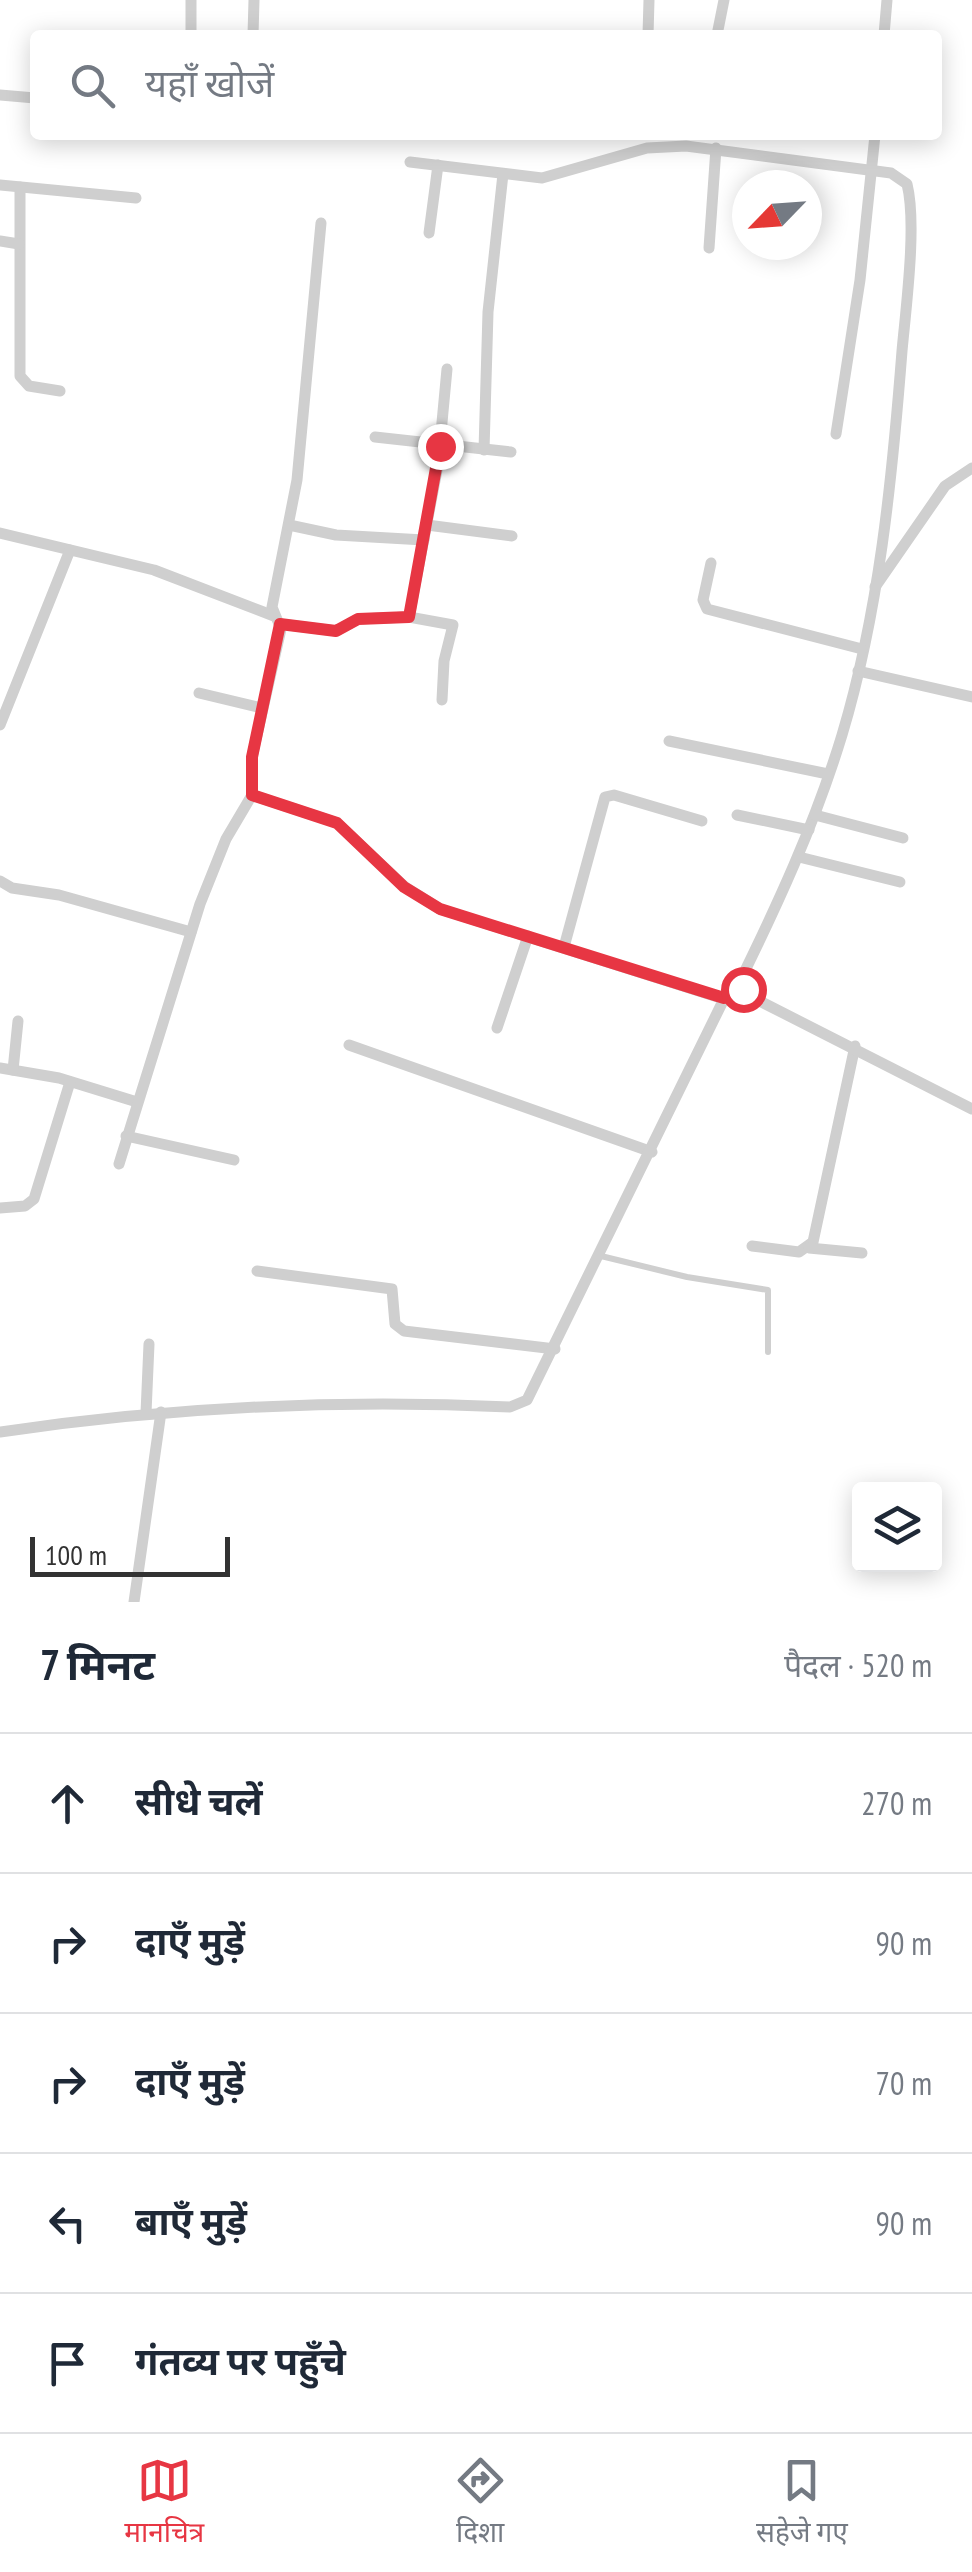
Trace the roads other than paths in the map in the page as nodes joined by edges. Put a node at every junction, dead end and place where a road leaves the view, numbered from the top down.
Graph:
1 (192, 0) edge
2 (254, 0) edge
3 (649, 0) edge
4 (724, 0) edge
5 (886, 0) edge
6 (191, 30) edge
7 (253, 30) edge
8 (648, 30) edge
9 (718, 30) edge
10 (884, 30) edge
11 (0, 95) edge
12 (30, 98) edge
13 (875, 140) edge
14 (647, 141) edge
15 (708, 143) edge
16 (410, 162) dead end
17 (438, 165) junction
18 (872, 170) junction
19 (503, 174) junction
20 (0, 185) edge
21 (20, 187) junction
22 (136, 198) dead end
23 (322, 223) dead end
24 (429, 233) dead end
25 (0, 242) edge
26 (20, 244) junction
27 (709, 248) dead end
28 (447, 369) dead end
29 (60, 391) dead end
30 (836, 434) dead end
31 (375, 437) dead end
32 (440, 446) junction
33 (484, 450) junction
34 (511, 452) dead end
35 (972, 468) edge
36 (427, 525) junction
37 (288, 526) junction
38 (0, 533) edge
39 (512, 536) dead end
40 (424, 540) junction
41 (70, 550) junction
42 (710, 563) dead end
43 (874, 590) junction
44 (409, 617) junction
45 (277, 620) junction
46 (862, 649) junction
47 (858, 671) junction
48 (199, 693) dead end
49 (972, 697) edge
50 (442, 700) dead end
51 (262, 708) junction
52 (0, 726) edge
53 (669, 742) dead end
54 (828, 774) junction
55 (252, 795) junction
56 (737, 815) dead end
57 (815, 815) junction
58 (702, 821) dead end
59 (809, 830) junction
60 (903, 838) dead end
61 (798, 857) junction
62 (0, 881) edge
63 (900, 882) dead end
64 (191, 932) junction
65 (528, 936) junction
66 (564, 947) junction
67 (736, 988) junction
68 (724, 998) junction
69 (18, 1021) dead end
70 (497, 1028) dead end
71 (349, 1044) dead end
72 (855, 1046) junction
73 (7, 1069) edge
74 (70, 1082) junction
75 (137, 1102) junction
76 (972, 1110) edge
77 (126, 1136) junction
78 (652, 1152) junction
79 (234, 1160) dead end
80 (119, 1164) dead end
81 (0, 1208) edge
82 (752, 1246) dead end
83 (809, 1248) junction
84 (862, 1253) dead end
85 (601, 1256) junction
86 (257, 1270) dead end
87 (149, 1344) dead end
88 (555, 1350) junction
89 (768, 1352) dead end
90 (146, 1412) junction
91 (160, 1412) junction
92 (0, 1432) edge
93 (134, 1602) edge

1 - 6 street
2 - 7 street
3 - 8 street
4 - 9 street
5 - 10 street
11 - 12 street
13 - 18 street
14 - 15 street
14 - 19 street
15 - 18 street
15 - 27 street
16 - 17 street
17 - 19 street
17 - 24 street
18 - 30 street
18 - 43 street
19 - 33 street
20 - 21 street
21 - 22 street
21 - 26 street
23 - 37 street
25 - 26 street
26 - 29 street
28 - 32 street
31 - 32 street
32 - 33 street
32 - 36 street
33 - 34 street
35 - 43 street
36 - 39 street
36 - 40 street
37 - 40 street
37 - 45 street
38 - 41 street
40 - 44 street
41 - 45 street
41 - 52 street
42 - 46 street
43 - 46 street
44 - 45 street
44 - 50 street
45 - 51 street
46 - 47 street
47 - 49 street
47 - 54 street
48 - 51 street
51 - 55 street
53 - 54 street
54 - 57 street
55 - 64 street
55 - 65 street
56 - 59 street
57 - 59 street
57 - 60 street
58 - 66 street
59 - 61 street
61 - 63 street
61 - 67 street
62 - 64 street
64 - 75 street
65 - 66 street
65 - 70 street
66 - 68 street
67 - 68 street
67 - 72 street
68 - 78 street
69 - 73 street
71 - 78 street
72 - 76 street
72 - 83 street
73 - 74 street
74 - 75 street
74 - 81 street
75 - 77 street
77 - 79 street
77 - 80 street
78 - 85 street
82 - 83 street
83 - 84 street
85 - 88 street
85 - 89 lane
86 - 88 street
87 - 90 street
88 - 91 street
90 - 91 street
90 - 92 street
91 - 93 street

